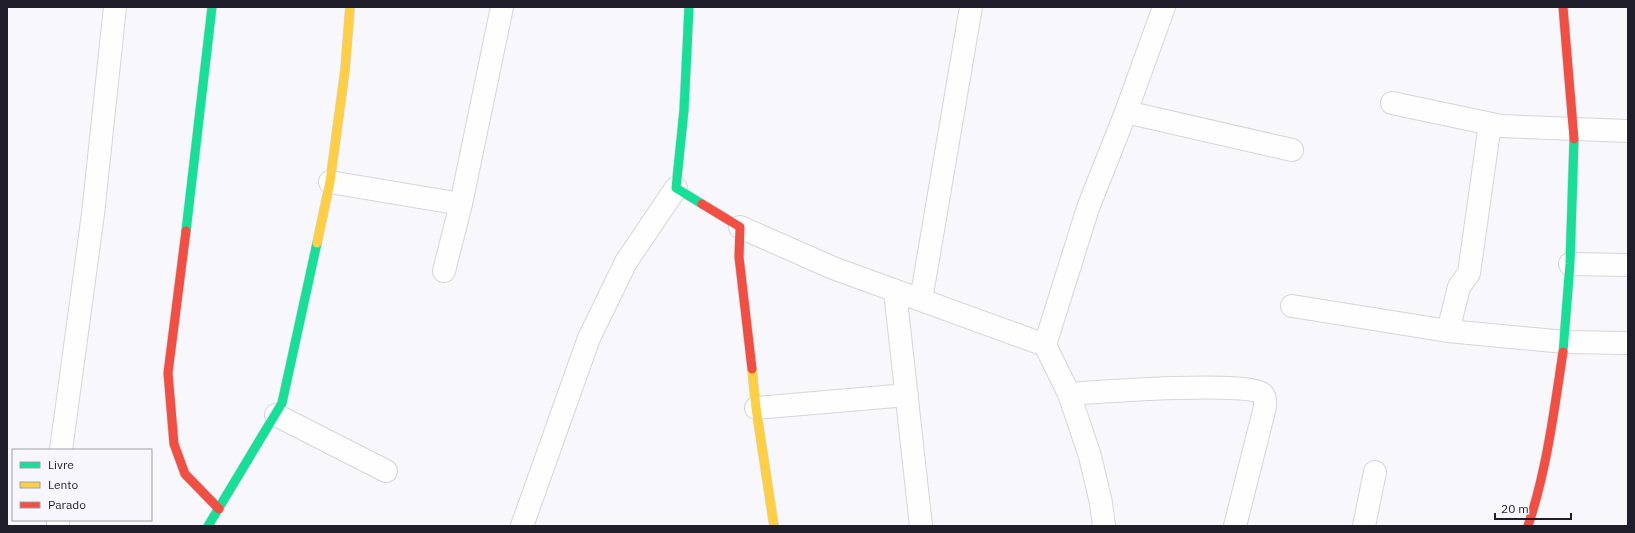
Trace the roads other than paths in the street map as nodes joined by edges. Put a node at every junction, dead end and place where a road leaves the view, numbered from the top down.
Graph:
1 (115, 7) edge
2 (212, 7) edge
3 (350, 7) edge
4 (502, 7) edge
5 (690, 7) edge
6 (971, 7) edge
7 (1164, 7) edge
8 (1563, 7) edge
9 (1392, 103) dead end
10 (1126, 112) junction
11 (1490, 124) junction
12 (1574, 129) junction
13 (1628, 131) edge
14 (1292, 150) dead end
15 (330, 182) junction
16 (676, 188) junction
17 (461, 204) junction
18 (740, 227) junction
19 (1570, 264) junction
20 (1628, 265) edge
21 (444, 271) dead end
22 (895, 291) junction
23 (921, 300) junction
24 (1292, 306) dead end
25 (1448, 331) junction
26 (1565, 342) junction
27 (1628, 343) edge
28 (1045, 345) junction
29 (1069, 394) junction
30 (907, 395) junction
31 (756, 408) junction
32 (276, 416) junction
33 (61, 449) edge
34 (386, 471) dead end
35 (1375, 472) dead end
36 (219, 509) junction
37 (208, 526) edge
38 (522, 526) edge
39 (774, 526) edge
40 (921, 526) edge
41 (1104, 526) edge
42 (1236, 526) edge
43 (1364, 526) edge
44 (1528, 526) edge

1 - 33 street
2 - 36 street
3 - 15 street
4 - 17 street
5 - 16 street
6 - 23 street
7 - 10 street
8 - 12 street
9 - 11 street
10 - 14 street
10 - 28 street
11 - 12 street
11 - 25 street
12 - 13 street
12 - 19 street
15 - 17 street
15 - 32 street
16 - 18 street
16 - 38 street
17 - 21 street
18 - 22 street
18 - 31 street
19 - 20 street
19 - 26 street
22 - 23 street
22 - 30 street
23 - 28 street
24 - 25 street
25 - 26 street
26 - 27 street
26 - 44 street
28 - 29 street
29 - 41 street
29 - 42 street
30 - 31 street
30 - 40 street
31 - 39 street
32 - 34 street
32 - 36 street
35 - 43 street
36 - 37 street

